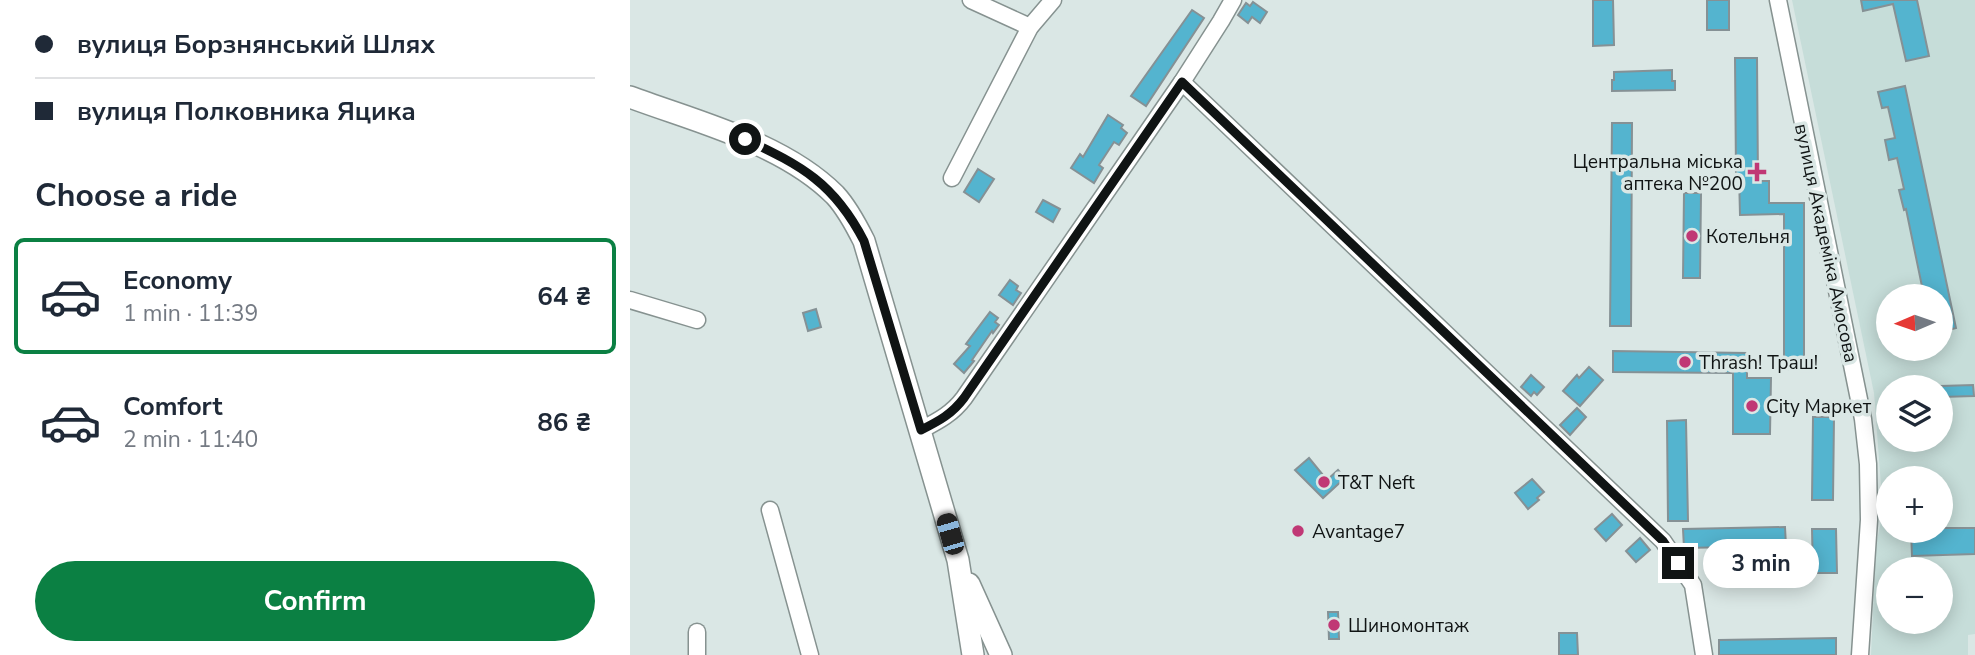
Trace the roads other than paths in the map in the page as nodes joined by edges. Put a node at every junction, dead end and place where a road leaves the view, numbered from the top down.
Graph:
1 (971, 0) edge
2 (1053, 0) edge
3 (1233, 0) edge
4 (1777, 0) edge
5 (1030, 27) junction
6 (1182, 82) junction
7 (630, 97) edge
8 (952, 178) dead end
9 (630, 300) edge
10 (697, 320) dead end
11 (921, 430) junction
12 (769, 510) dead end
13 (958, 560) junction
14 (696, 632) dead end
15 (697, 655) edge
16 (810, 655) edge
17 (972, 655) edge
18 (1001, 655) edge
19 (1704, 655) edge
20 (1860, 655) edge

1 - 5 street
2 - 5 street
3 - 6 street
4 - 20 street, вулиця Академіка Амосова
5 - 8 street
6 - 11 street
6 - 19 street
7 - 11 main road
9 - 10 street
11 - 13 main road
12 - 16 street
13 - 17 main road
13 - 18 main road
14 - 15 street

